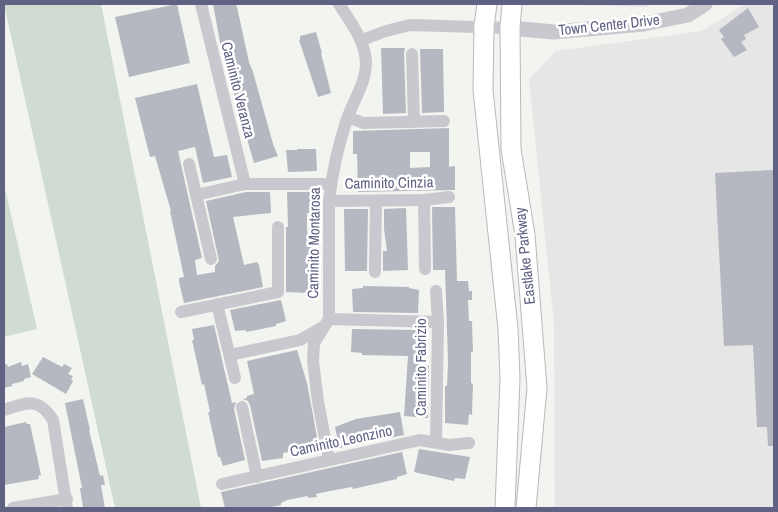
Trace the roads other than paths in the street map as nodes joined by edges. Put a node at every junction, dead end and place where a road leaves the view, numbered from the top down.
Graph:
1 (200, 4) edge
2 (339, 4) edge
3 (487, 4) edge
4 (512, 4) edge
5 (705, 4) edge
6 (484, 26) junction
7 (510, 28) junction
8 (362, 40) junction
9 (412, 54) dead end
10 (348, 117) junction
11 (444, 121) dead end
12 (414, 122) junction
13 (189, 164) dead end
14 (244, 184) junction
15 (331, 184) junction
16 (196, 195) junction
17 (449, 197) dead end
18 (424, 200) junction
19 (329, 201) junction
20 (376, 201) junction
21 (278, 227) dead end
22 (211, 259) dead end
23 (425, 269) dead end
24 (375, 272) dead end
25 (436, 292) dead end
26 (218, 304) junction
27 (181, 312) dead end
28 (438, 322) junction
29 (326, 323) junction
30 (230, 355) junction
31 (236, 378) dead end
32 (242, 407) dead end
33 (4, 410) edge
34 (436, 442) junction
35 (469, 443) dead end
36 (329, 460) junction
37 (257, 476) junction
38 (222, 484) dead end
39 (67, 504) edge
40 (13, 508) edge
41 (504, 508) edge
42 (526, 508) edge

1 - 14 street, Caminito Veranza
2 - 8 street, Caminito Montarosa
3 - 6 main road, Eastlake Parkway
4 - 7 main road, Eastlake Parkway
5 - 7 street, Town Center Drive
6 - 7 street
6 - 8 street
6 - 41 main road, Eastlake Parkway
7 - 42 main road, Eastlake Parkway
8 - 10 street, Caminito Montarosa
9 - 12 street
10 - 12 street
10 - 15 street, Caminito Montarosa
11 - 12 street
13 - 16 street
14 - 15 street
14 - 16 street
15 - 19 street, Caminito Montarosa
16 - 22 street
17 - 18 street, Caminito Cinzia
18 - 20 street, Caminito Cinzia
18 - 23 street
19 - 20 street, Caminito Cinzia
19 - 29 street, Caminito Montarosa
20 - 24 street
21 - 26 street
25 - 28 street, Caminito Fabrizio
26 - 27 street
26 - 30 street
28 - 29 street
28 - 34 street, Caminito Fabrizio
29 - 30 street
29 - 36 street, Caminito Montarosa
30 - 31 street
32 - 37 street
33 - 39 street
34 - 35 street, Caminito Leonzino
34 - 36 street, Caminito Leonzino
36 - 37 street, Caminito Leonzino
37 - 38 street, Caminito Leonzino
39 - 40 street

